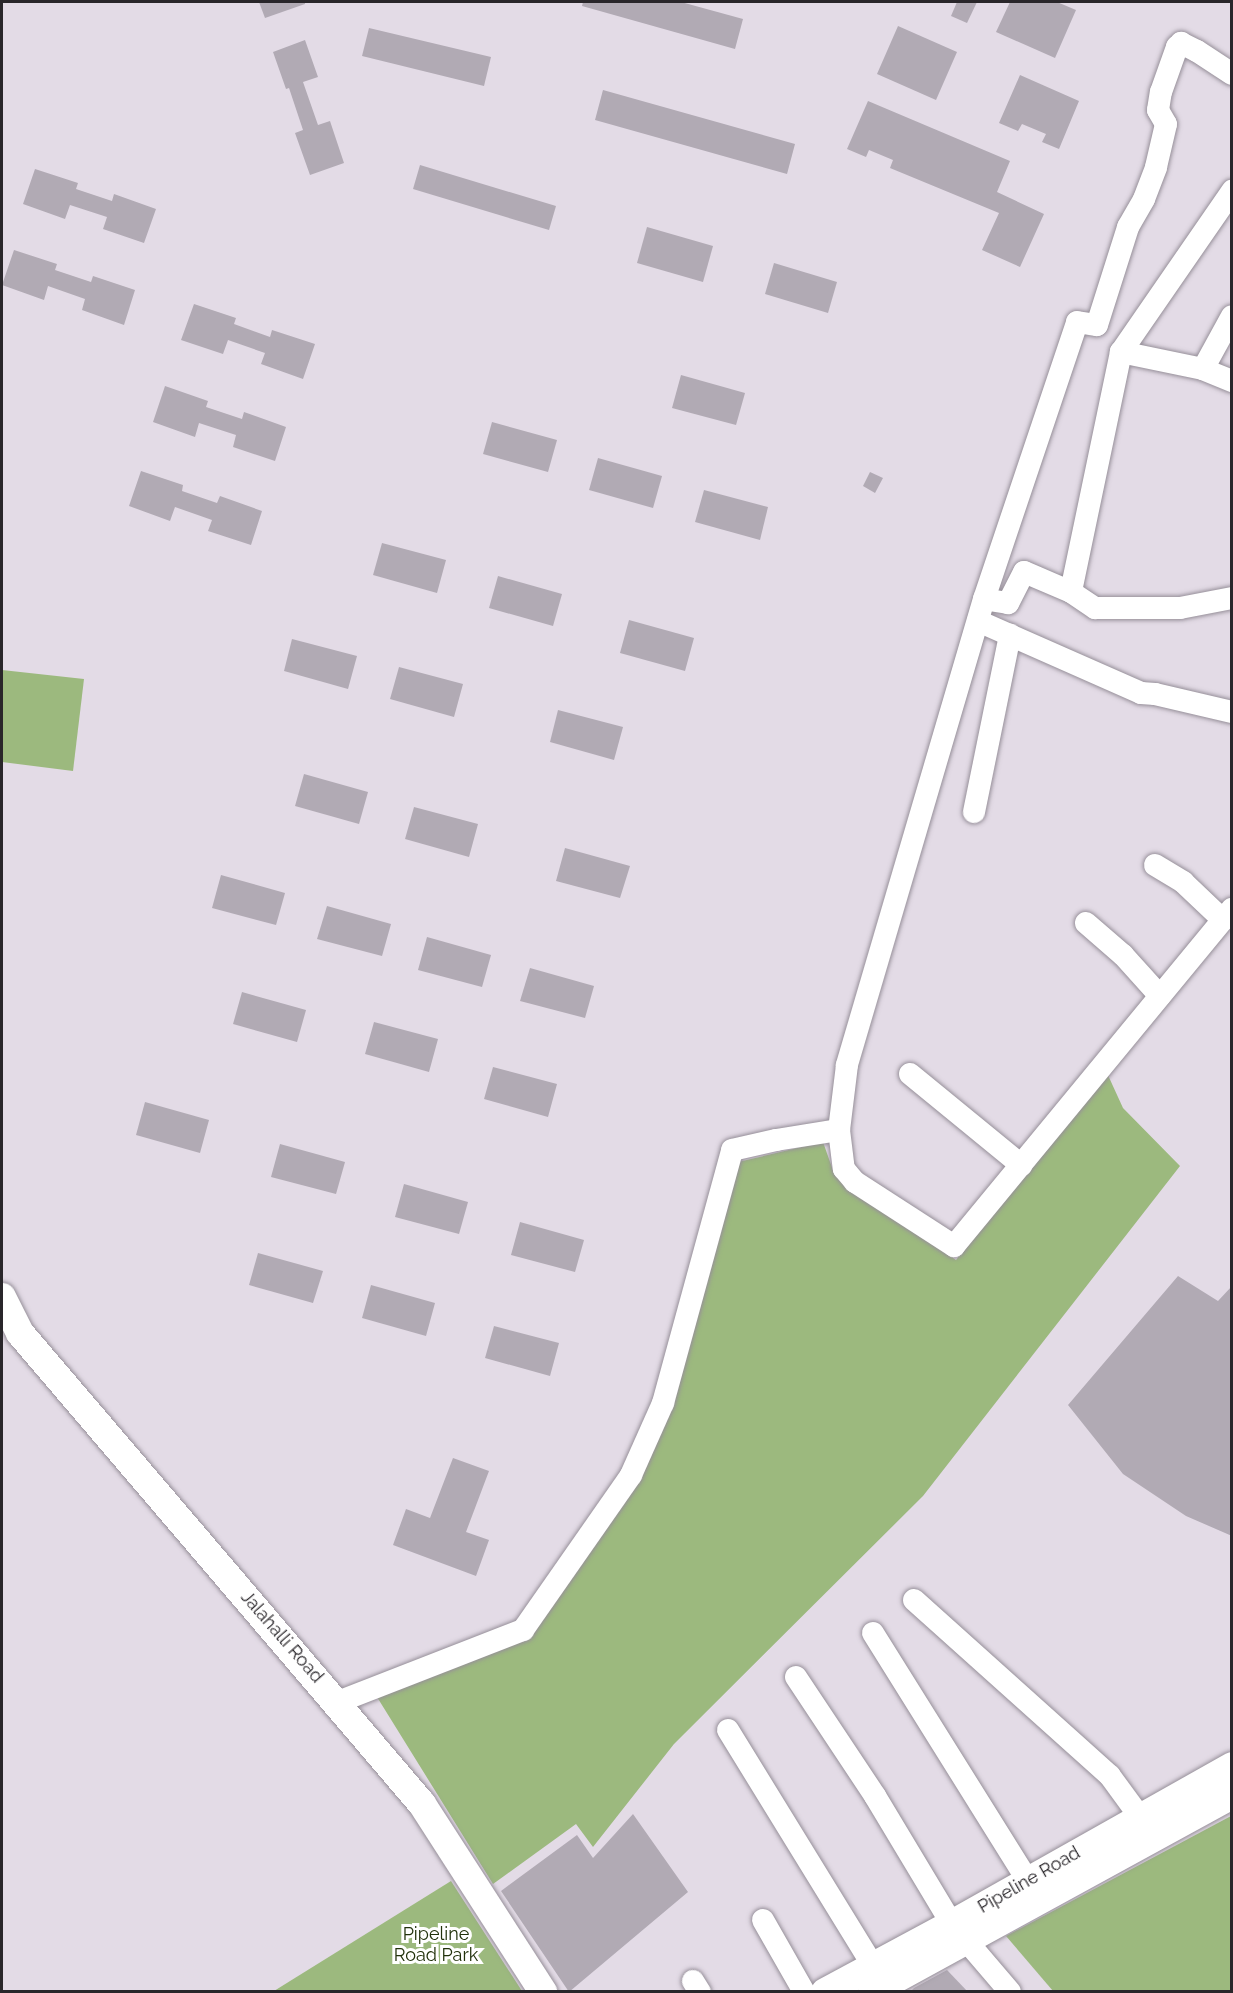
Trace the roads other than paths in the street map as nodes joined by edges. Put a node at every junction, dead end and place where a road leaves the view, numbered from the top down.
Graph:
1 (1232, 74) edge
2 (1232, 191) edge
3 (1232, 316) edge
4 (1096, 325) junction
5 (1134, 333) junction
6 (1121, 352) junction
7 (1203, 369) junction
8 (1232, 381) edge
9 (1071, 592) junction
10 (1232, 598) edge
11 (984, 599) junction
12 (978, 621) junction
13 (1010, 635) junction
14 (1232, 712) edge
15 (974, 812) dead end
16 (1155, 865) dead end
17 (1227, 914) edge
18 (1086, 923) dead end
19 (1160, 996) junction
20 (910, 1074) dead end
21 (839, 1130) junction
22 (1021, 1165) junction
23 (2, 1297) edge
24 (914, 1600) dead end
25 (873, 1633) dead end
26 (796, 1677) dead end
27 (338, 1702) junction
28 (728, 1730) dead end
29 (1232, 1766) edge
30 (1232, 1795) edge
31 (1140, 1817) junction
32 (1028, 1881) junction
33 (763, 1920) dead end
34 (958, 1933) junction
35 (873, 1979) edge
36 (543, 1992) edge
37 (804, 1992) edge
38 (825, 1992) edge
39 (1010, 1992) edge

1 - 4 street
2 - 5 street
3 - 7 street
4 - 5 street
4 - 11 street
5 - 6 street
6 - 7 street
6 - 9 street
7 - 8 street
9 - 10 street
9 - 11 street
11 - 12 street
12 - 13 street
12 - 21 street
13 - 14 street
13 - 15 street
16 - 17 street
17 - 19 street
18 - 19 street
19 - 22 street
20 - 22 street
21 - 22 street
21 - 27 street
23 - 27 main road, Jalahalli Road
24 - 31 street
25 - 32 street
26 - 34 street
27 - 36 main road, Jalahalli Road
28 - 35 street
29 - 31 main road, Pipeline Road
30 - 34 main road, Pipeline Road
31 - 32 main road, Pipeline Road
32 - 34 main road, Pipeline Road
33 - 37 street
34 - 35 main road, Pipeline Road
34 - 39 street
35 - 38 main road, Pipeline Road

